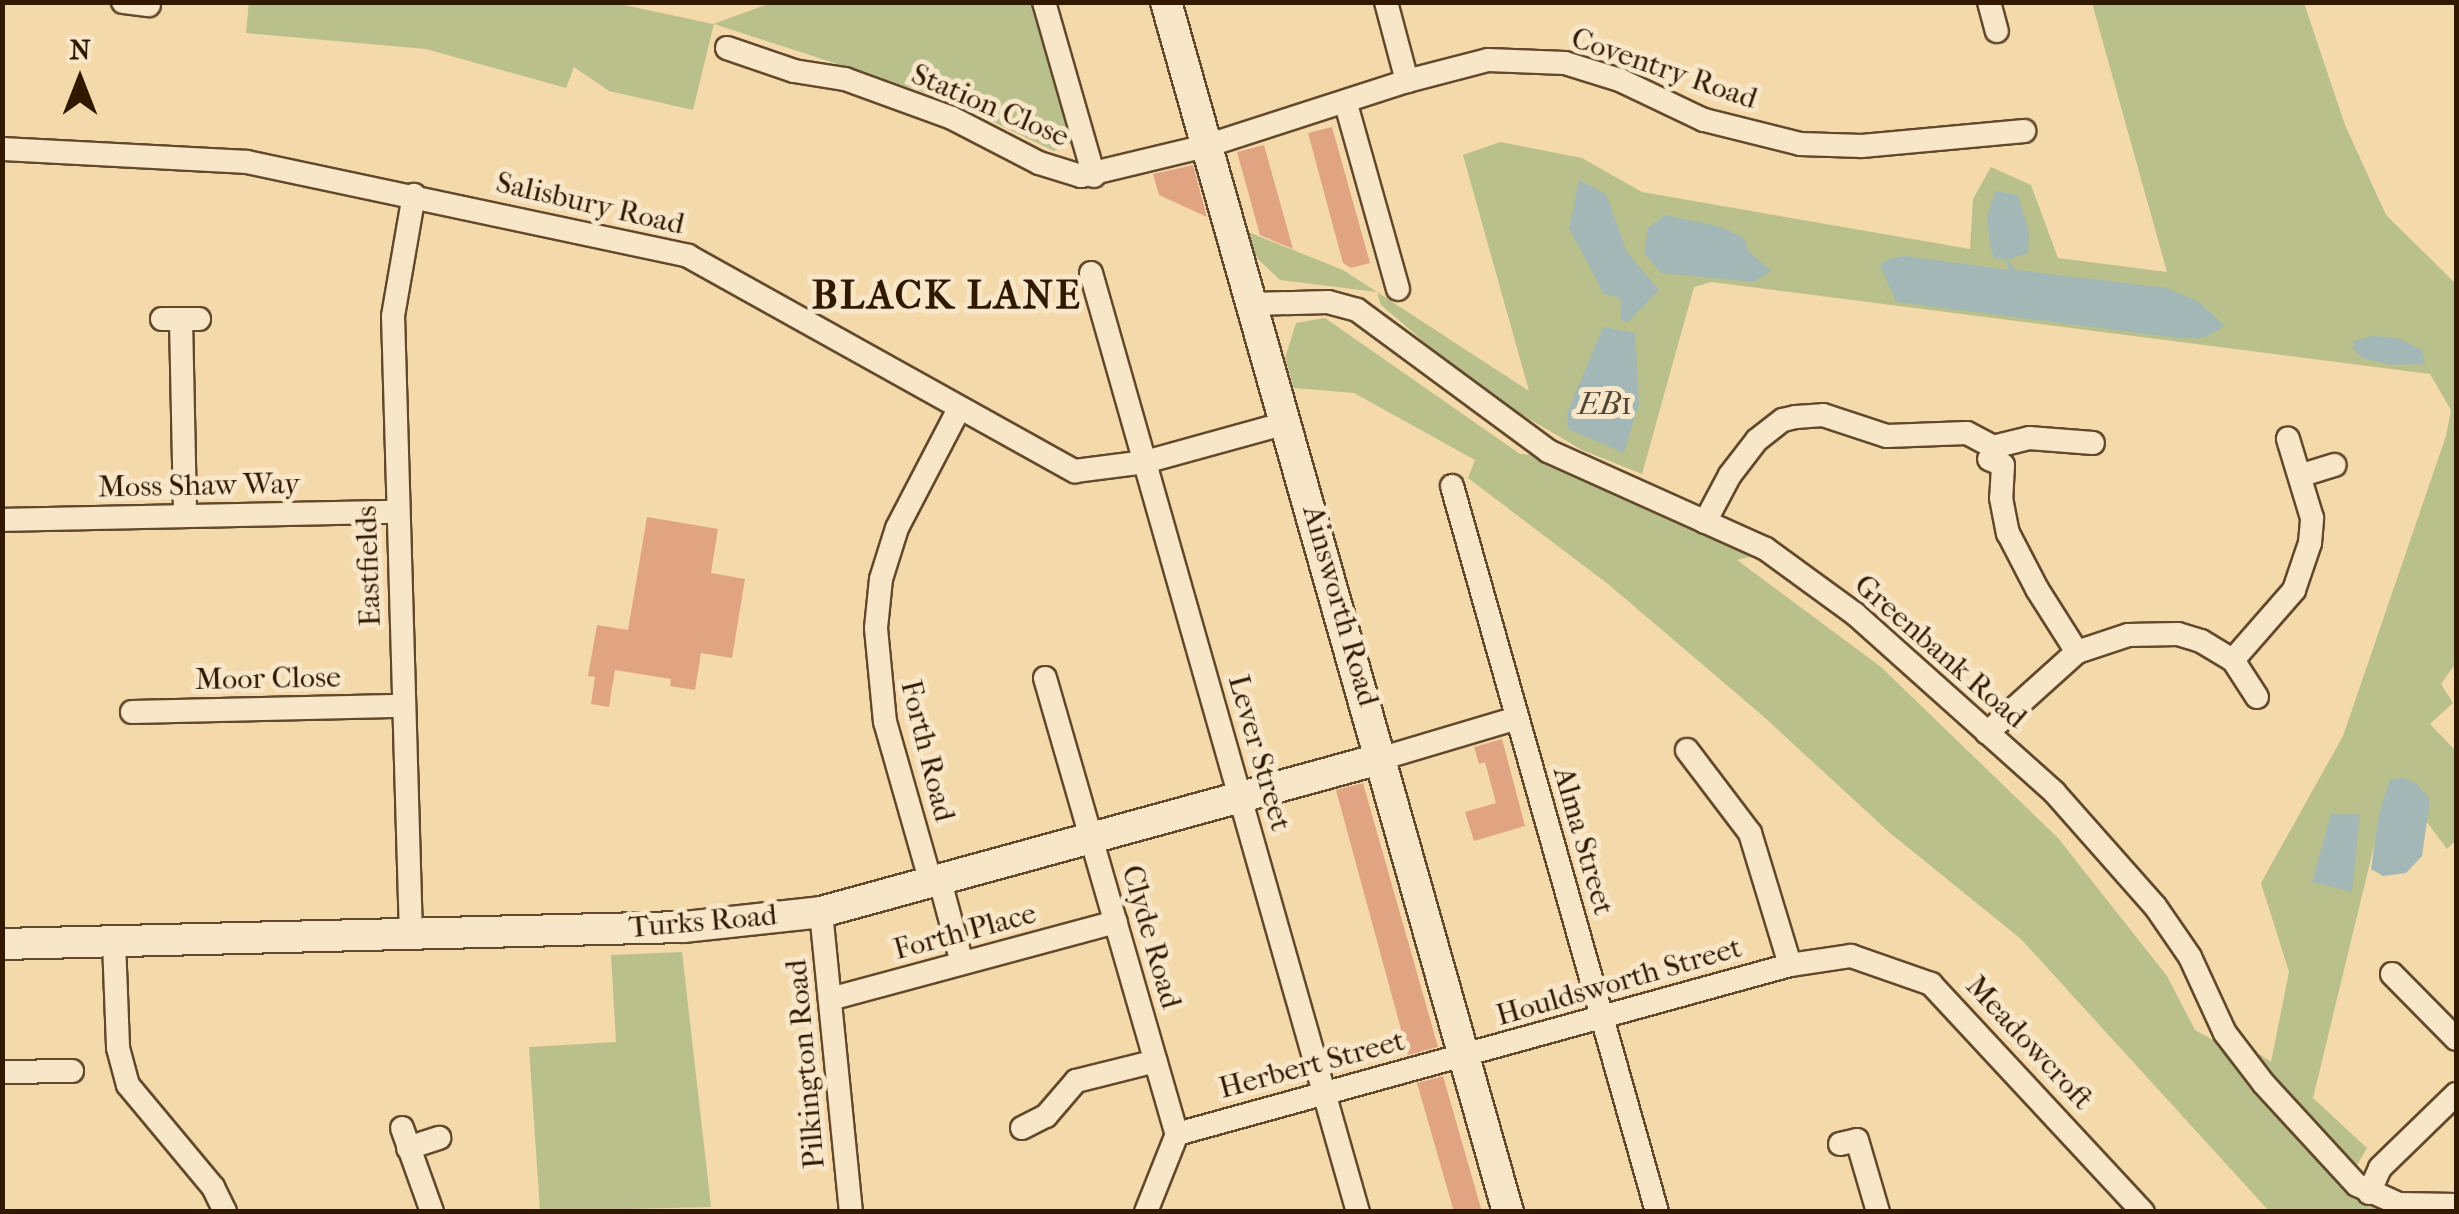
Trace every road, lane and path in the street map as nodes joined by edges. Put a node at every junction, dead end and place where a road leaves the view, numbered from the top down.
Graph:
1 (1044, 2) edge
2 (1166, 2) edge
3 (1386, 2) edge
4 (1990, 2) edge
5 (1998, 30) dead end
6 (727, 48) dead end
7 (1407, 81) junction
8 (1346, 104) junction
9 (2024, 131) dead end
10 (1206, 146) junction
11 (2, 149) edge
12 (1094, 176) junction
13 (414, 195) junction
14 (1091, 274) dead end
15 (1398, 289) dead end
16 (1252, 304) junction
17 (181, 319) dead end
18 (959, 408) junction
19 (1287, 423) junction
20 (2288, 439) dead end
21 (2097, 441) dead end
22 (1989, 459) junction
23 (1145, 462) junction
24 (2334, 464) dead end
25 (2302, 475) junction
26 (1452, 486) dead end
27 (397, 512) junction
28 (185, 516) junction
29 (2, 520) edge
30 (1704, 522) junction
31 (2077, 652) junction
32 (2233, 660) junction
33 (1046, 678) dead end
34 (2257, 697) dead end
35 (404, 706) junction
36 (132, 712) dead end
37 (1517, 718) junction
38 (1986, 733) junction
39 (1688, 748) dead end
40 (1383, 758) junction
41 (1240, 798) junction
42 (1091, 838) junction
43 (936, 882) junction
44 (821, 912) junction
45 (1116, 922) junction
46 (410, 936) junction
47 (114, 942) junction
48 (2, 944) edge
49 (962, 964) junction
50 (1790, 966) junction
51 (2392, 974) dead end
52 (830, 1000) junction
53 (1602, 1018) junction
54 (2456, 1039) edge
55 (1464, 1056) junction
56 (1156, 1061) junction
57 (2, 1072) edge
58 (72, 1072) dead end
59 (1324, 1090) junction
60 (2456, 1094) edge
61 (1022, 1128) dead end
62 (1176, 1134) junction
63 (439, 1138) dead end
64 (1840, 1144) dead end
65 (2369, 1192) junction
66 (2456, 1204) edge
67 (225, 1212) edge
68 (432, 1212) edge
69 (850, 1212) edge
70 (1146, 1212) edge
71 (1358, 1212) edge
72 (1508, 1212) edge
73 (1657, 1212) edge
74 (1878, 1212) edge
75 (2143, 1212) edge

1 - 12 street
2 - 10 street, Ainsworth Road
3 - 7 street
4 - 5 street
6 - 12 street, Station Close
7 - 8 street, Coventry Road
7 - 9 street, Coventry Road
8 - 10 street, Coventry Road
8 - 15 street
10 - 12 street, Station Close
10 - 16 street, Ainsworth Road
11 - 13 street, Salisbury Road
13 - 18 street, Salisbury Road
13 - 27 street, Eastfields
14 - 23 street, Lever Street
16 - 19 street, Ainsworth Road
16 - 30 street, Greenbank Road
17 - 28 street
18 - 23 street, Salisbury Road
18 - 43 street, Forth Road
19 - 23 street, Salisbury Road
19 - 40 street, Ainsworth Road
20 - 25 street
21 - 22 street
22 - 30 street
22 - 31 street
23 - 41 street, Lever Street
24 - 25 street
25 - 32 street
26 - 37 street, Alma Street
27 - 28 street, Moss Shaw Way
27 - 35 street, Eastfields
28 - 29 street, Moss Shaw Way
30 - 38 street, Greenbank Road
31 - 32 street
31 - 38 street
32 - 34 street
33 - 42 street, Clyde Road
35 - 36 street, Moor Close
35 - 46 street, Eastfields
37 - 40 street
37 - 53 street, Alma Street
38 - 65 street, Greenbank Road
39 - 50 street
40 - 41 street, Turks Road
40 - 55 street, Ainsworth Road
41 - 42 street, Turks Road
41 - 59 street, Lever Street
42 - 43 street, Turks Road
42 - 45 street, Clyde Road
43 - 44 street, Turks Road
43 - 49 street, Forth Road
44 - 46 street, Turks Road
44 - 52 street, Pilkington Road
45 - 49 street, Forth Place
45 - 56 street, Clyde Road
46 - 47 street, Turks Road
47 - 48 street, Turks Road
47 - 67 street
49 - 52 street, Forth Place
50 - 53 street, Houldsworth Street
50 - 75 street, Meadowcroft
51 - 54 street
52 - 69 street, Pilkington Road
53 - 55 street, Houldsworth Street
53 - 73 street, Alma Street
55 - 59 street, Herbert Street
55 - 72 street, Ainsworth Road
56 - 61 street
56 - 62 street, Clyde Road
57 - 58 street
59 - 62 street, Herbert Street
59 - 71 street, Lever Street
60 - 65 street
62 - 70 street
63 - 68 street
64 - 74 street
65 - 66 street, Greenbank Road

